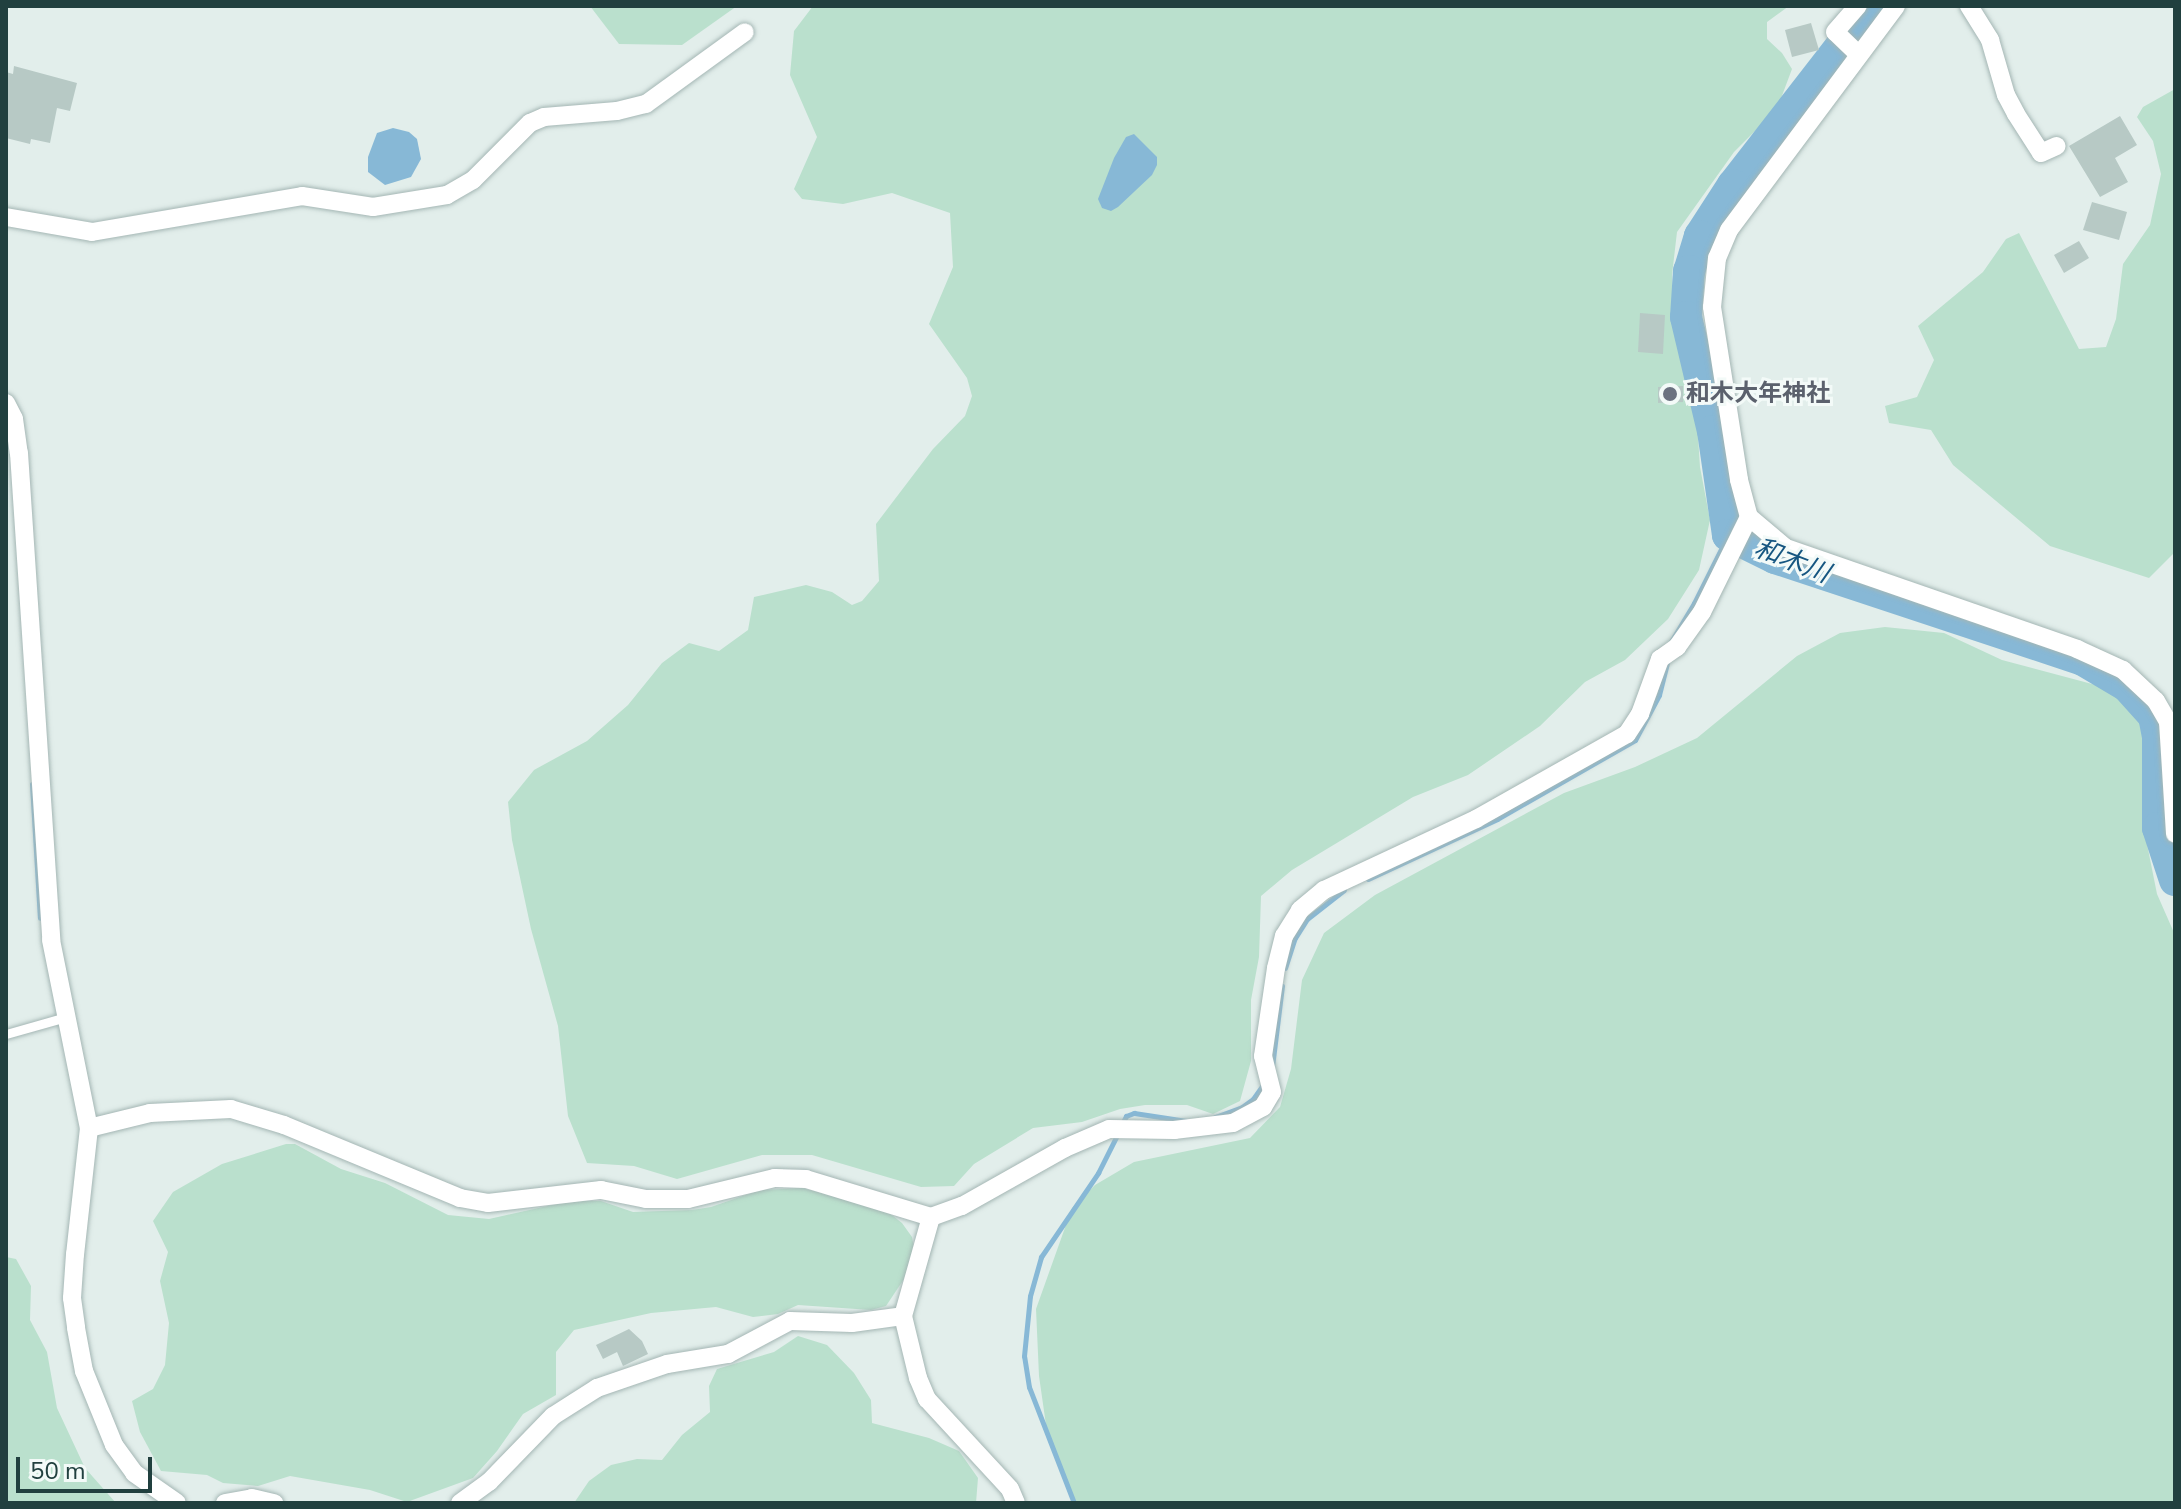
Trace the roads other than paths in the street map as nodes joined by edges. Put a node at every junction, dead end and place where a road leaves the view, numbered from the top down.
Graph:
1 (1858, 6) edge
2 (1896, 6) edge
3 (1969, 6) edge
4 (745, 32) dead end
5 (1850, 47) junction
6 (2057, 146) dead end
7 (6, 217) edge
8 (6, 403) edge
9 (1747, 522) junction
10 (2175, 834) edge
11 (66, 1017) junction
12 (6, 1034) edge
13 (89, 1128) junction
14 (931, 1217) junction
15 (903, 1316) junction
16 (177, 1503) edge
17 (225, 1503) edge
18 (274, 1503) edge
19 (460, 1503) edge
20 (1016, 1503) edge

1 - 5 street
2 - 5 street
3 - 6 street
4 - 7 street
5 - 9 street
8 - 11 street
9 - 10 street
9 - 14 street
11 - 12 lane
11 - 13 street
13 - 14 street
13 - 16 street
14 - 15 street
15 - 19 street
15 - 20 street
17 - 18 street

